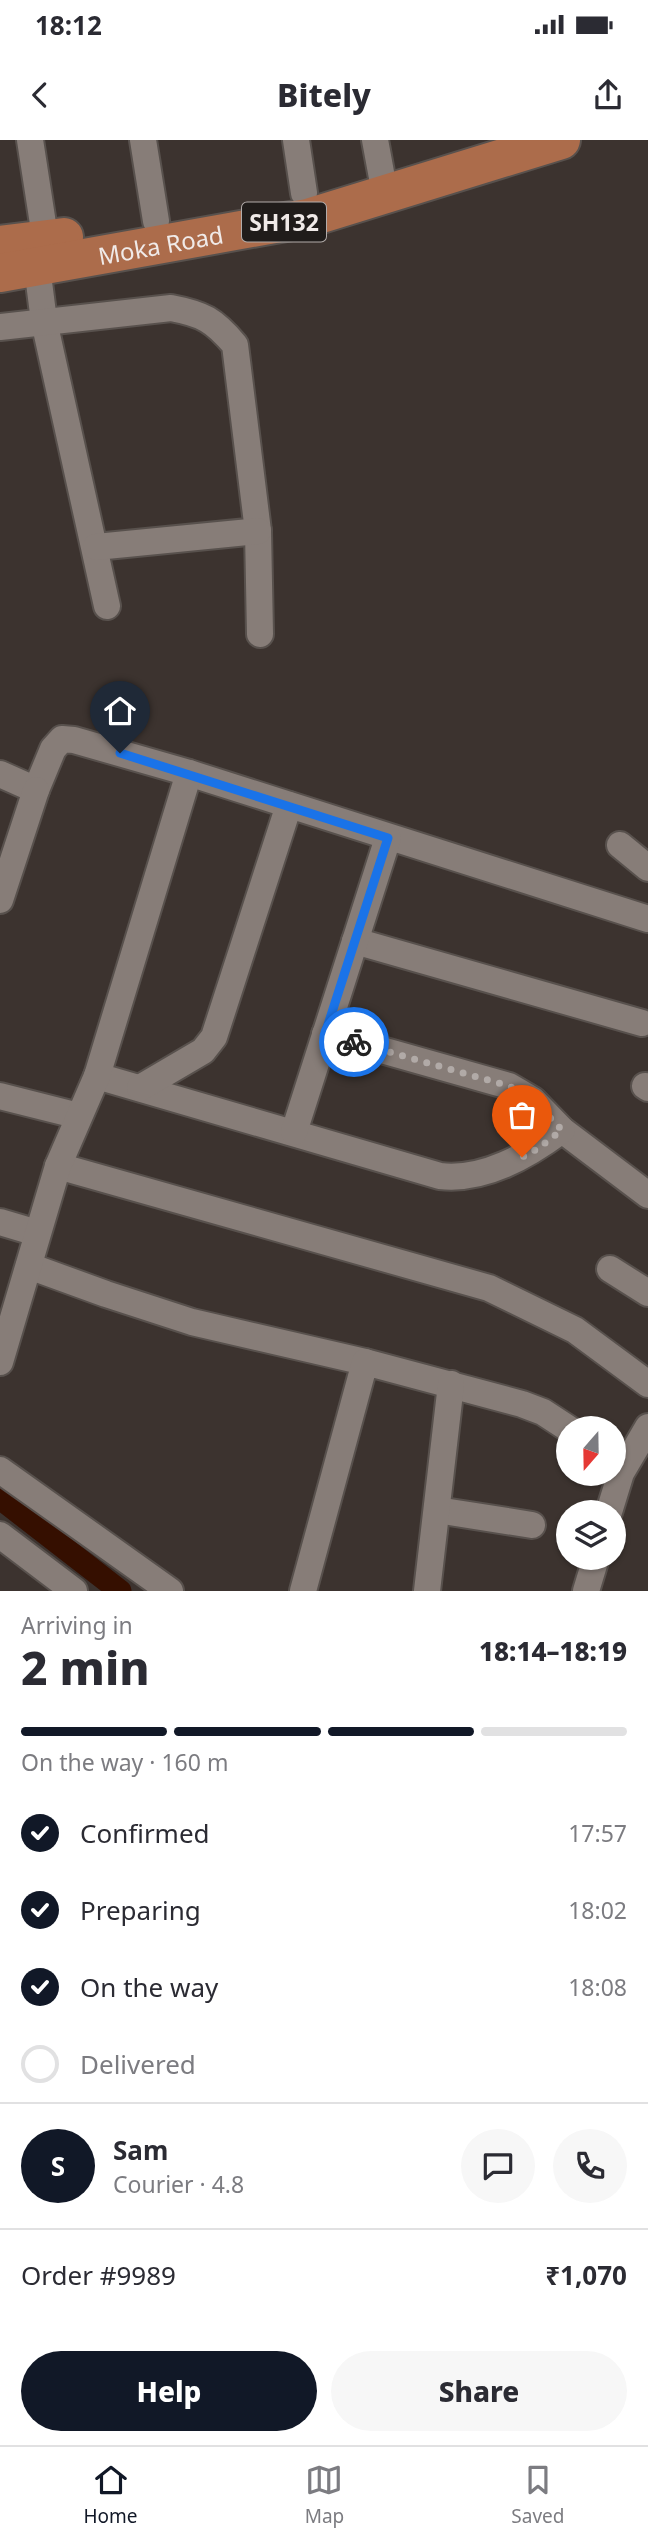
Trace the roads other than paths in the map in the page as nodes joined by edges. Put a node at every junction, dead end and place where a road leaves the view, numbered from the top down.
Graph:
1 (30, 140) edge
2 (143, 140) edge
3 (296, 140) edge
4 (488, 140) edge
5 (561, 140) edge
6 (380, 169) edge
7 (304, 193) junction
8 (156, 221) junction
9 (0, 245) edge
10 (33, 261) edge
11 (44, 321) junction
12 (0, 327) edge
13 (258, 531) junction
14 (96, 547) junction
15 (107, 606) dead end
16 (260, 634) dead end
17 (189, 773) junction
18 (0, 774) edge
19 (37, 790) junction
20 (289, 806) junction
21 (388, 838) junction
22 (620, 845) dead end
23 (648, 868) edge
24 (0, 900) edge
25 (648, 919) edge
26 (355, 941) junction
27 (642, 1023) dead end
28 (325, 1034) junction
29 (97, 1076) junction
30 (141, 1088) junction
31 (0, 1096) edge
32 (79, 1116) junction
33 (562, 1130) junction
34 (294, 1132) junction
35 (58, 1166) junction
36 (648, 1195) edge
37 (0, 1222) edge
38 (37, 1233) junction
39 (29, 1266) junction
40 (610, 1269) dead end
41 (648, 1293) edge
42 (0, 1362) edge
43 (365, 1362) junction
44 (452, 1384) junction
45 (648, 1384) edge
46 (556, 1420) edge
47 (648, 1427) edge
48 (626, 1458) edge
49 (0, 1470) edge
50 (437, 1510) junction
51 (532, 1525) dead end
52 (0, 1535) edge
53 (592, 1570) edge
54 (74, 1591) edge
55 (170, 1591) edge
56 (303, 1591) edge
57 (427, 1591) edge
58 (586, 1591) edge

1 - 10 street
2 - 8 street
3 - 7 street
4 - 6 main road, Moka Road / SH132
5 - 6 main road, Moka Road / SH132
6 - 7 main road, Moka Road / SH132
6 - 10 main road, Moka Road / SH132
7 - 8 main road, Moka Road / SH132
8 - 10 main road, Moka Road / SH132
9 - 10 main road, Moka Road / SH132
10 - 11 street
11 - 12 street
11 - 13 street
11 - 14 street
13 - 14 street
13 - 16 street
14 - 15 street
17 - 19 street
17 - 20 street
17 - 29 street
18 - 19 street
19 - 24 street
20 - 21 street
20 - 30 street
21 - 25 street
21 - 26 street
22 - 23 street
26 - 27 street
26 - 28 street
28 - 33 street
28 - 34 street
29 - 30 street
29 - 32 street
30 - 34 street
31 - 32 street
32 - 35 street
33 - 34 street
33 - 36 street
35 - 38 street
35 - 45 street
37 - 38 street
38 - 39 street
39 - 42 street
39 - 43 street
40 - 41 street
43 - 44 street
43 - 56 street
44 - 46 street
44 - 50 street
47 - 48 street
49 - 55 street
50 - 51 street
50 - 57 street
52 - 54 street
53 - 58 street

